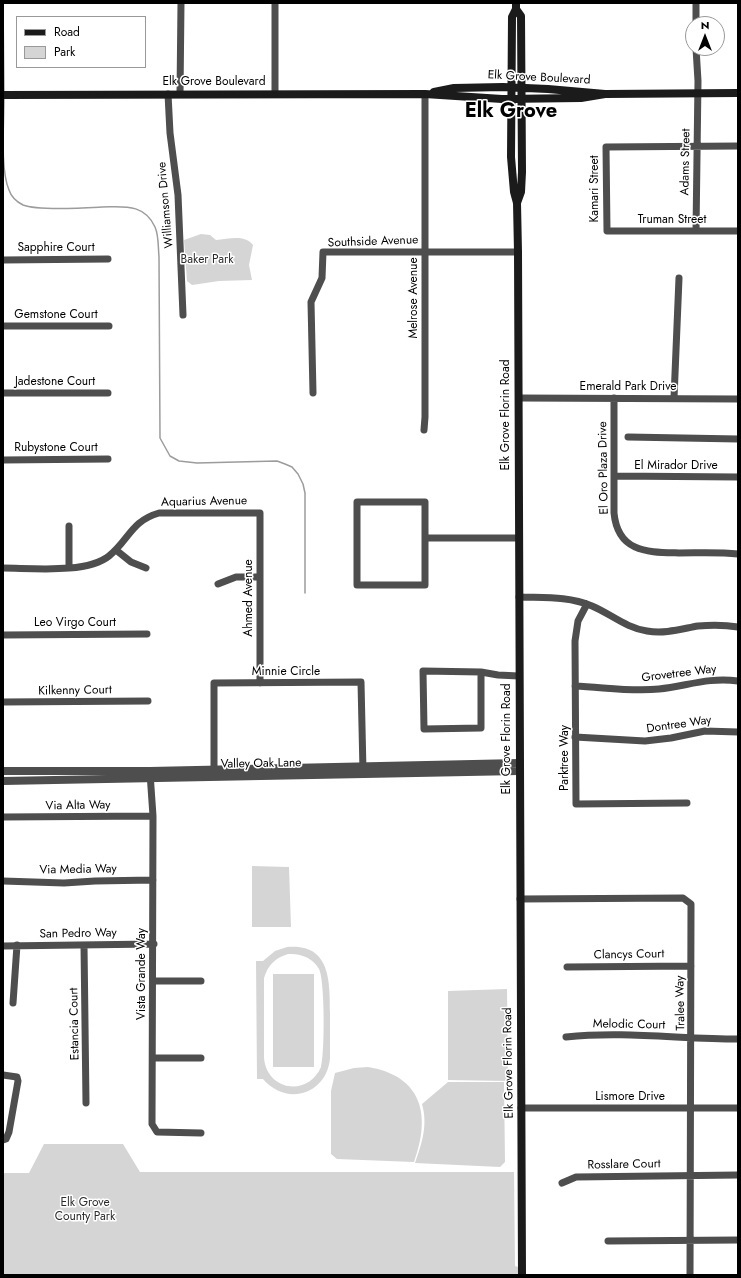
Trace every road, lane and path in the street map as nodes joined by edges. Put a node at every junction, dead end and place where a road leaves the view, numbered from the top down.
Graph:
1 (181, 3) edge
2 (275, 3) edge
3 (696, 3) edge
4 (516, 6) edge
5 (696, 16) edge
6 (696, 56) edge
7 (512, 88) junction
8 (520, 88) junction
9 (698, 93) junction
10 (738, 93) edge
11 (168, 94) junction
12 (180, 94) junction
13 (275, 94) junction
14 (425, 94) junction
15 (605, 94) junction
16 (3, 95) edge
17 (521, 98) junction
18 (512, 99) junction
19 (738, 146) edge
20 (697, 147) junction
21 (517, 203) junction
22 (606, 231) joint
23 (696, 231) junction
24 (738, 231) edge
25 (425, 251) junction
26 (518, 252) junction
27 (108, 259) dead end
28 (3, 260) edge
29 (679, 278) dead end
30 (183, 315) dead end
31 (3, 326) edge
32 (110, 326) dead end
33 (3, 393) edge
34 (108, 393) dead end
35 (313, 394) dead end
36 (519, 398) junction
37 (614, 398) junction
38 (674, 398) junction
39 (738, 399) edge
40 (424, 430) dead end
41 (628, 437) dead end
42 (738, 439) edge
43 (108, 459) dead end
44 (3, 460) edge
45 (614, 476) junction
46 (738, 477) edge
47 (260, 513) joint
48 (69, 526) dead end
49 (425, 538) junction
50 (519, 538) junction
51 (116, 550) junction
52 (738, 554) edge
53 (3, 568) edge
54 (69, 568) junction
55 (146, 568) dead end
56 (260, 577) junction
57 (218, 584) dead end
58 (519, 597) junction
59 (587, 604) junction
60 (738, 627) edge
61 (147, 634) dead end
62 (3, 635) edge
63 (481, 672) junction
64 (519, 676) junction
65 (738, 681) edge
66 (260, 683) junction
67 (575, 686) junction
68 (148, 701) dead end
69 (3, 702) edge
70 (738, 732) edge
71 (575, 737) junction
72 (519, 767) junction
73 (214, 768) junction
74 (363, 770) junction
75 (3, 771) edge
76 (150, 775) junction
77 (214, 777) junction
78 (3, 781) edge
79 (687, 804) dead end
80 (153, 816) junction
81 (3, 817) edge
82 (153, 880) junction
83 (3, 881) edge
84 (520, 899) junction
85 (154, 944) junction
86 (17, 945) junction
87 (84, 945) junction
88 (3, 946) edge
89 (691, 966) junction
90 (567, 967) dead end
91 (153, 981) junction
92 (200, 981) dead end
93 (13, 1003) dead end
94 (566, 1037) dead end
95 (692, 1039) junction
96 (738, 1039) edge
97 (153, 1058) junction
98 (202, 1058) dead end
99 (3, 1075) edge
100 (86, 1103) dead end
101 (689, 1107) junction
102 (521, 1108) junction
103 (738, 1108) edge
104 (201, 1134) dead end
105 (3, 1140) edge
106 (689, 1175) junction
107 (738, 1175) edge
108 (562, 1183) dead end
109 (738, 1240) edge
110 (608, 1241) dead end
111 (689, 1241) junction
112 (522, 1275) edge
113 (690, 1275) edge

1 - 12 street
2 - 13 street
3 - 5 street
4 - 7 main road, Elk Grove Florin Road
4 - 8 main road, Elk Grove Florin Road
6 - 9 street, Adams Street
7 - 8 main road, Elk Grove Boulevard
7 - 14 main road, Elk Grove Boulevard
7 - 18 main road, Elk Grove Florin Road
8 - 15 main road, Elk Grove Boulevard
8 - 17 main road, Elk Grove Florin Road
9 - 10 main road, Elk Grove Boulevard
9 - 15 main road, Elk Grove Boulevard
9 - 20 street, Adams Street
11 - 12 main road, Elk Grove Boulevard
11 - 16 main road, Elk Grove Boulevard
11 - 30 street, Williamson Drive
12 - 13 main road, Elk Grove Boulevard
13 - 14 main road, Elk Grove Boulevard
14 - 18 main road, Elk Grove Boulevard
14 - 25 street, Melrose Avenue
15 - 17 main road, Elk Grove Boulevard
17 - 18 main road, Elk Grove Boulevard
17 - 21 main road, Elk Grove Florin Road
18 - 21 main road, Elk Grove Florin Road
19 - 20 street
20 - 22 street, Kamari Street
20 - 23 street, Adams Street
21 - 26 main road, Elk Grove Florin Road
22 - 23 street, Truman Street
23 - 24 street, Truman Street
25 - 26 street, Southside Avenue
25 - 35 street, Southside Avenue
25 - 40 street, Melrose Avenue
26 - 36 main road, Elk Grove Florin Road
27 - 28 street, Sapphire Court
29 - 38 street
31 - 32 street, Gemstone Court
33 - 34 street, Jadestone Court
36 - 37 street, Emerald Park Drive
36 - 50 main road, Elk Grove Florin Road
37 - 38 street, Emerald Park Drive
37 - 45 street, El Oro Plaza Drive
38 - 39 street, Emerald Park Drive
41 - 42 street
43 - 44 street, Rubystone Court
45 - 46 street, El Mirador Drive
45 - 52 street, El Oro Plaza Drive
47 - 51 street, Aquarius Avenue
47 - 56 street, Ahmed Avenue
48 - 54 street
49 - 49 street
49 - 50 street
50 - 58 main road, Elk Grove Florin Road
51 - 54 street, Aquarius Avenue
51 - 55 street
53 - 54 street, Aquarius Avenue
56 - 57 street
56 - 66 street, Ahmed Avenue
58 - 59 street
58 - 64 main road, Elk Grove Florin Road
59 - 60 street
59 - 67 street, Parktree Way
61 - 62 street, Leo Virgo Court
63 - 63 street
63 - 64 street
64 - 72 main road, Elk Grove Florin Road
65 - 67 street, Grovetree Way
66 - 73 street, Minnie Circle
66 - 74 street, Minnie Circle
67 - 71 street, Parktree Way
68 - 69 street, Kilkenny Court
70 - 71 street, Dontree Way
71 - 79 street, Parktree Way
72 - 74 street, Valley Oak Lane
72 - 84 main road, Elk Grove Florin Road
73 - 74 street, Valley Oak Lane
73 - 76 street, Valley Oak Lane
73 - 77 street, Minnie Circle
74 - 77 street, Valley Oak Lane
75 - 76 street, Valley Oak Lane
76 - 77 street, Valley Oak Lane
76 - 78 street, Valley Oak Lane
76 - 80 street, Vista Grande Way
80 - 81 street, Via Alta Way
80 - 82 street, Vista Grande Way
82 - 83 street, Via Media Way
82 - 85 street, Vista Grande Way
84 - 89 street, Tralee Way
84 - 102 main road, Elk Grove Florin Road
85 - 87 street, San Pedro Way
85 - 91 street, Vista Grande Way
86 - 87 street, San Pedro Way
86 - 88 street, San Pedro Way
86 - 93 street
87 - 100 street, Estancia Court
89 - 90 street, Clancys Court
89 - 95 street, Tralee Way
91 - 92 street
91 - 97 street, Vista Grande Way
94 - 95 street, Melodic Court
95 - 96 street, Melodic Court
95 - 101 street, Tralee Way
97 - 98 street
97 - 104 street, Vista Grande Way
99 - 105 street
101 - 102 street, Lismore Drive
101 - 103 street, Lismore Drive
101 - 106 street, Tralee Way
102 - 112 main road, Elk Grove Florin Road
106 - 107 street, Rosslare Court
106 - 108 street, Rosslare Court
106 - 111 street, Tralee Way
109 - 111 street
110 - 111 street
111 - 113 street, Tralee Way

